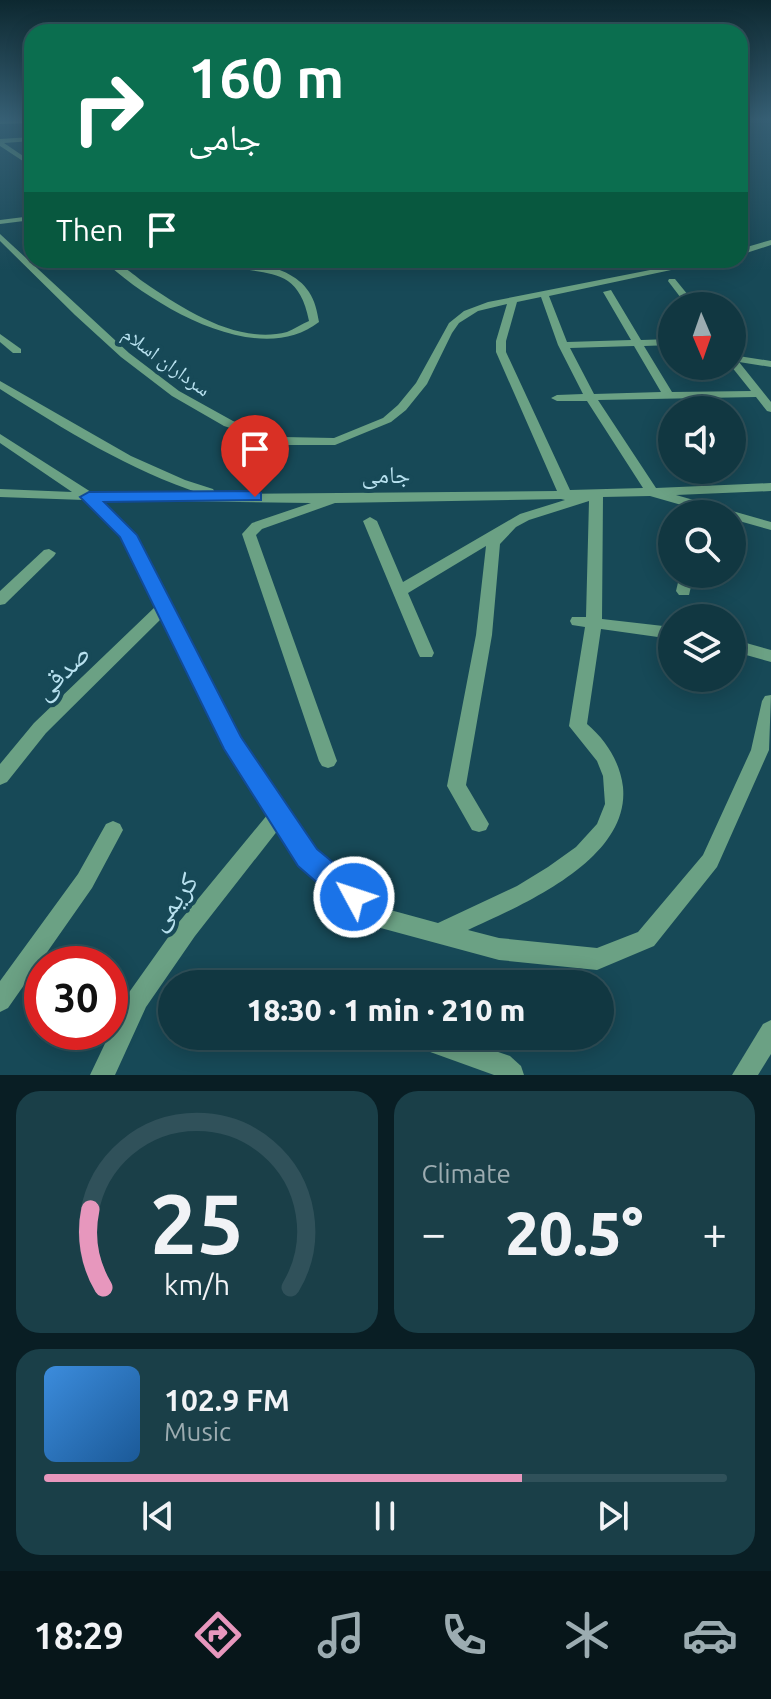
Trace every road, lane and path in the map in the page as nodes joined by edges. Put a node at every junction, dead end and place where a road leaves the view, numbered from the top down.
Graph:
1 (24, 219) edge
2 (0, 222) edge
3 (0, 236) edge
4 (771, 242) edge
5 (748, 249) edge
6 (24, 259) edge
7 (33, 268) edge
8 (118, 268) edge
9 (256, 268) edge
10 (674, 268) edge
11 (672, 281) dead end
12 (608, 292) dead end
13 (681, 292) edge
14 (544, 294) junction
15 (513, 300) junction
16 (0, 337) edge
17 (658, 342) edge
18 (639, 343) junction
19 (563, 345) junction
20 (17, 351) dead end
21 (746, 361) edge
22 (771, 364) edge
23 (746, 377) edge
24 (0, 384) edge
25 (759, 394) junction
26 (668, 395) junction
27 (590, 397) junction
28 (557, 398) dead end
29 (771, 409) edge
30 (0, 438) edge
31 (771, 487) edge
32 (652, 492) junction
33 (0, 493) edge
34 (596, 495) junction
35 (566, 496) junction
36 (89, 497) junction
37 (226, 497) junction
38 (341, 497) junction
39 (672, 500) edge
40 (746, 519) edge
41 (370, 521) dead end
42 (771, 526) edge
43 (500, 531) junction
44 (49, 553) dead end
45 (685, 588) edge
46 (400, 591) junction
47 (684, 591) dead end
48 (0, 600) edge
49 (163, 608) junction
50 (586, 622) junction
51 (658, 631) edge
52 (746, 649) edge
53 (426, 653) dead end
54 (771, 656) edge
55 (771, 701) edge
56 (328, 761) dead end
57 (0, 777) edge
58 (279, 814) junction
59 (479, 824) dead end
60 (113, 830) dead end
61 (439, 933) junction
62 (0, 1000) edge
63 (771, 1032) edge
64 (457, 1050) edge
65 (102, 1075) edge
66 (512, 1075) edge
67 (744, 1075) edge

1 - 2 street
3 - 6 street, سرداران اسلام
4 - 5 street
7 - 15 street, سرداران اسلام
8 - 9 street
10 - 14 street, سرداران اسلام
11 - 13 street
12 - 18 street
14 - 15 street, سرداران اسلام
14 - 19 street
15 - 35 street
16 - 20 street
17 - 18 street
18 - 19 street
18 - 26 street
19 - 27 street
21 - 22 street
23 - 25 street
24 - 37 street
25 - 26 street
25 - 29 street
26 - 27 street
27 - 28 street
27 - 32 street
30 - 36 street
31 - 32 street, جامی
32 - 34 street, جامی
32 - 39 street
33 - 36 street, جامی
34 - 35 street, جامی
34 - 43 street
34 - 50 street
35 - 38 street, جامی
36 - 37 street, جامی
36 - 49 street
37 - 38 street, جامی
38 - 56 street
40 - 42 street
41 - 46 street
43 - 46 street
43 - 59 street
44 - 48 street
45 - 47 street
46 - 53 street
49 - 57 street, صدقی
49 - 58 street
50 - 51 street
50 - 61 street
52 - 54 street
55 - 61 street
58 - 61 street
58 - 65 street, کریمی
60 - 62 street
63 - 67 street
64 - 66 street

